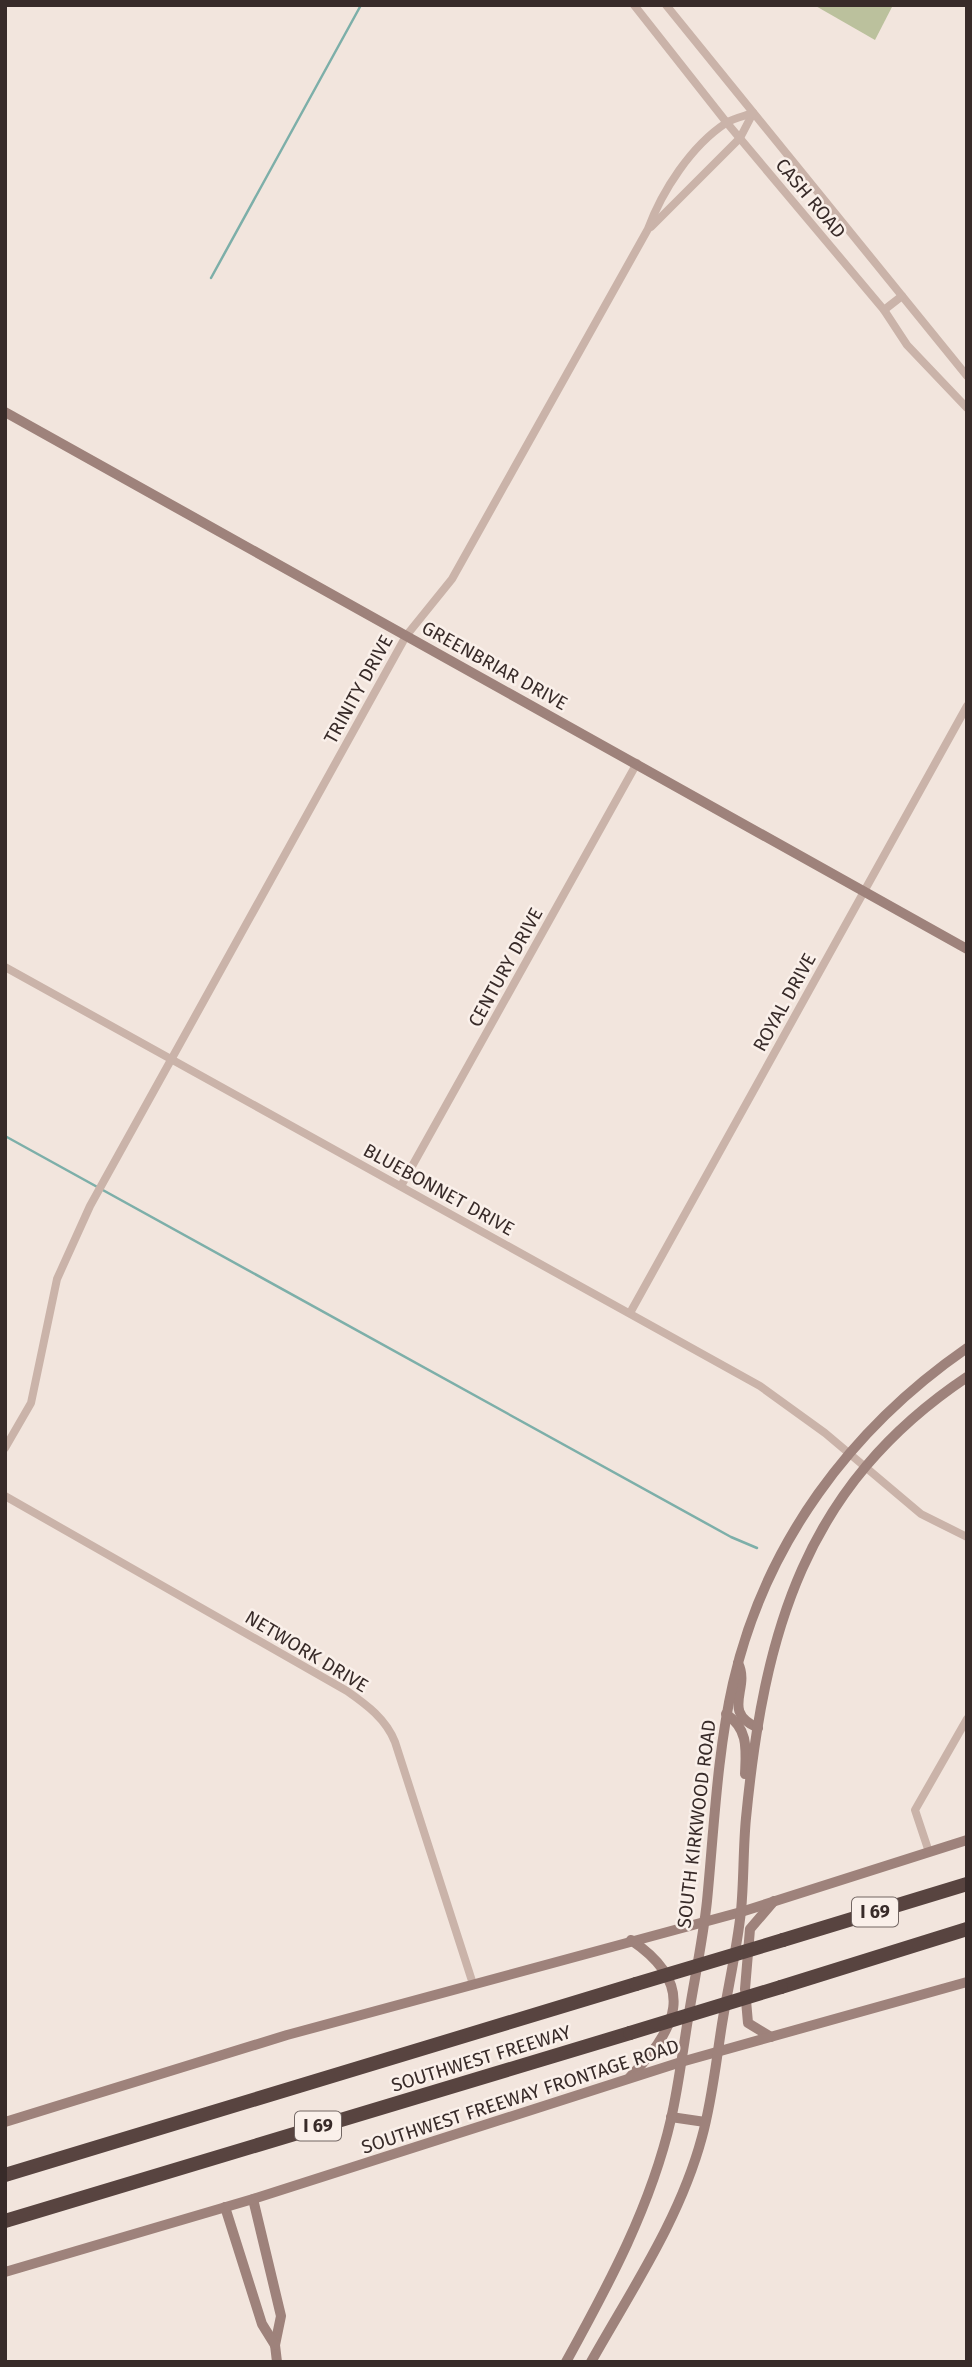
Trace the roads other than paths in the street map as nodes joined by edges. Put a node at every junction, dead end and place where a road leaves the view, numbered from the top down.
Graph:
1 (634, 5) edge
2 (666, 5) edge
3 (753, 113) junction
4 (727, 122) junction
5 (740, 138) junction
6 (649, 229) junction
7 (902, 296) junction
8 (884, 310) junction
9 (967, 376) edge
10 (965, 402) edge
11 (5, 412) edge
12 (406, 636) junction
13 (967, 706) edge
14 (637, 763) junction
15 (864, 891) junction
16 (967, 949) edge
17 (5, 967) edge
18 (170, 1058) junction
19 (401, 1186) junction
20 (630, 1313) junction
21 (967, 1348) edge
22 (930, 1376) junction
23 (967, 1377) edge
24 (943, 1393) junction
25 (5, 1448) edge
26 (849, 1453) junction
27 (866, 1467) junction
28 (5, 1496) edge
29 (967, 1537) edge
30 (738, 1663) junction
31 (726, 1714) junction
32 (967, 1718) edge
33 (758, 1728) junction
34 (750, 1784) junction
35 (967, 1840) edge
36 (929, 1852) junction
37 (967, 1884) edge
38 (775, 1899) junction
39 (741, 1912) junction
40 (704, 1921) junction
41 (967, 1930) edge
42 (631, 1940) junction
43 (967, 1982) edge
44 (473, 1984) junction
45 (771, 2037) junction
46 (717, 2054) junction
47 (681, 2062) junction
48 (628, 2079) junction
49 (671, 2117) junction
50 (5, 2122) edge
51 (705, 2122) junction
52 (5, 2175) edge
53 (253, 2199) junction
54 (225, 2207) junction
55 (5, 2221) edge
56 (5, 2272) edge
57 (275, 2345) junction
58 (277, 2362) edge
59 (566, 2362) edge
60 (591, 2362) edge

1 - 4 street, CASH ROAD
2 - 3 street, CASH ROAD
3 - 4 street, TRINITY DRIVE
3 - 5 street, TRINITY DRIVE
3 - 7 street, CASH ROAD
4 - 5 street, CASH ROAD
4 - 6 street, TRINITY DRIVE
5 - 6 street, TRINITY DRIVE
5 - 8 street, CASH ROAD
6 - 12 street, TRINITY DRIVE
7 - 8 street
7 - 9 street, CASH ROAD
8 - 10 street, CASH ROAD
11 - 12 main road, GREENBRIAR DRIVE
12 - 14 main road, GREENBRIAR DRIVE
12 - 18 street, TRINITY DRIVE
13 - 15 street, ROYAL DRIVE
14 - 15 main road, GREENBRIAR DRIVE
14 - 19 street, CENTURY DRIVE
15 - 16 main road, GREENBRIAR DRIVE
15 - 20 street, ROYAL DRIVE
17 - 18 street, BLUEBONNET DRIVE
18 - 19 street, BLUEBONNET DRIVE
18 - 25 street, TRINITY DRIVE
19 - 20 street, BLUEBONNET DRIVE
20 - 26 street, BLUEBONNET DRIVE
21 - 22 main road, SOUTH KIRKWOOD ROAD
22 - 24 main road
22 - 26 main road, SOUTH KIRKWOOD ROAD
23 - 24 main road
24 - 27 main road
26 - 27 street, BLUEBONNET DRIVE
26 - 30 main road, SOUTH KIRKWOOD ROAD
27 - 29 street, BLUEBONNET DRIVE
27 - 33 main road
28 - 44 street, NETWORK DRIVE
30 - 31 main road, SOUTH KIRKWOOD ROAD
30 - 33 main road
31 - 34 main road
31 - 40 main road, SOUTH KIRKWOOD ROAD
32 - 36 street
33 - 34 main road
34 - 39 main road
35 - 36 main road
36 - 38 main road
37 - 52 highway, SOUTHWEST FREEWAY / I 69, bridge
38 - 39 main road
38 - 45 main road
39 - 40 main road
39 - 46 main road
40 - 42 main road
40 - 47 main road, SOUTH KIRKWOOD ROAD
41 - 55 highway, SOUTHWEST FREEWAY / I 69, bridge
42 - 44 main road
42 - 48 main road
43 - 45 main road, SOUTHWEST FREEWAY FRONTAGE ROAD
44 - 50 main road
45 - 46 main road, SOUTHWEST FREEWAY FRONTAGE ROAD
46 - 47 main road, SOUTHWEST FREEWAY FRONTAGE ROAD
46 - 51 main road
47 - 48 main road, SOUTHWEST FREEWAY FRONTAGE ROAD
47 - 49 main road, SOUTH KIRKWOOD ROAD
48 - 53 main road, SOUTHWEST FREEWAY FRONTAGE ROAD
49 - 51 main road
49 - 59 main road, SOUTH KIRKWOOD ROAD
51 - 60 main road
53 - 54 main road, SOUTHWEST FREEWAY FRONTAGE ROAD
53 - 57 main road
54 - 56 main road, SOUTHWEST FREEWAY FRONTAGE ROAD
54 - 57 main road
57 - 58 main road

